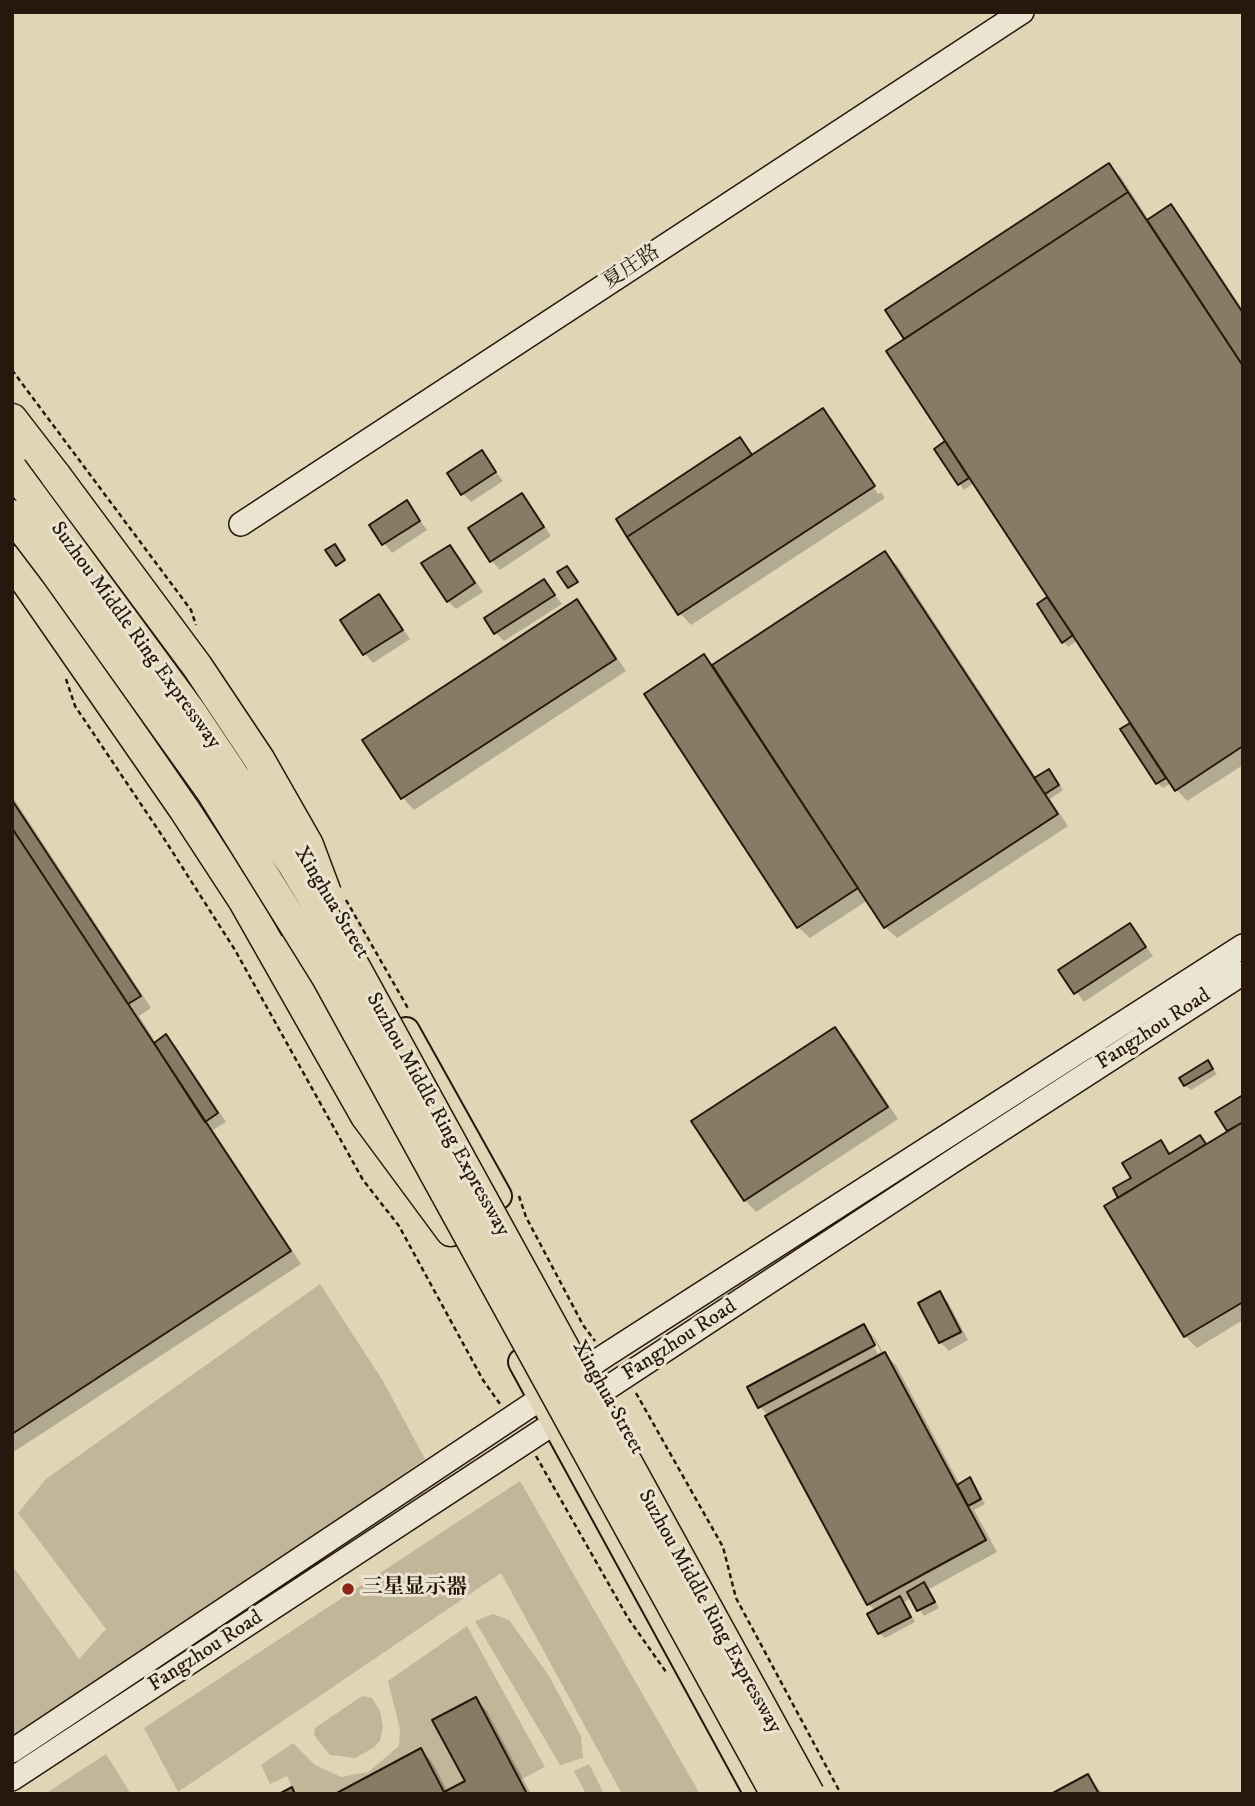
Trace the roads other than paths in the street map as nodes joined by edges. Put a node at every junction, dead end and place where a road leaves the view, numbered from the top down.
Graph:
1 (1022, 12) edge
2 (12, 419) edge
3 (12, 447) edge
4 (12, 470) edge
5 (12, 515) edge
6 (241, 524) dead end
7 (12, 545) edge
8 (12, 561) edge
9 (1243, 946) edge
10 (352, 962) junction
11 (1243, 973) edge
12 (451, 1231) junction
13 (589, 1365) junction
14 (604, 1391) junction
15 (541, 1397) junction
16 (555, 1423) junction
17 (12, 1751) edge
18 (787, 1753) junction
19 (12, 1779) edge
20 (758, 1794) edge
21 (776, 1794) edge
22 (809, 1794) edge
23 (816, 1794) edge
24 (824, 1794) edge

1 - 6 main road, 夏庄路
2 - 10 highway, bridge
3 - 13 main road, Xinghua Street
4 - 10 highway, Suzhou Middle Ring Expressway, bridge
5 - 21 highway, Suzhou Middle Ring Expressway, bridge
7 - 12 main road
8 - 12 highway
9 - 13 main road, Fangzhou Road
10 - 18 highway, Suzhou Middle Ring Expressway, bridge
11 - 14 main road, Fangzhou Road
12 - 15 main road
13 - 14 main road, Xinghua Street
13 - 15 main road, Fangzhou Road
14 - 16 main road, Fangzhou Road
14 - 24 main road, Xinghua Street
15 - 16 main road
15 - 17 main road, Fangzhou Road
16 - 19 main road, Fangzhou Road
16 - 20 main road
18 - 22 highway, Suzhou Middle Ring Expressway, bridge
18 - 23 highway, bridge

